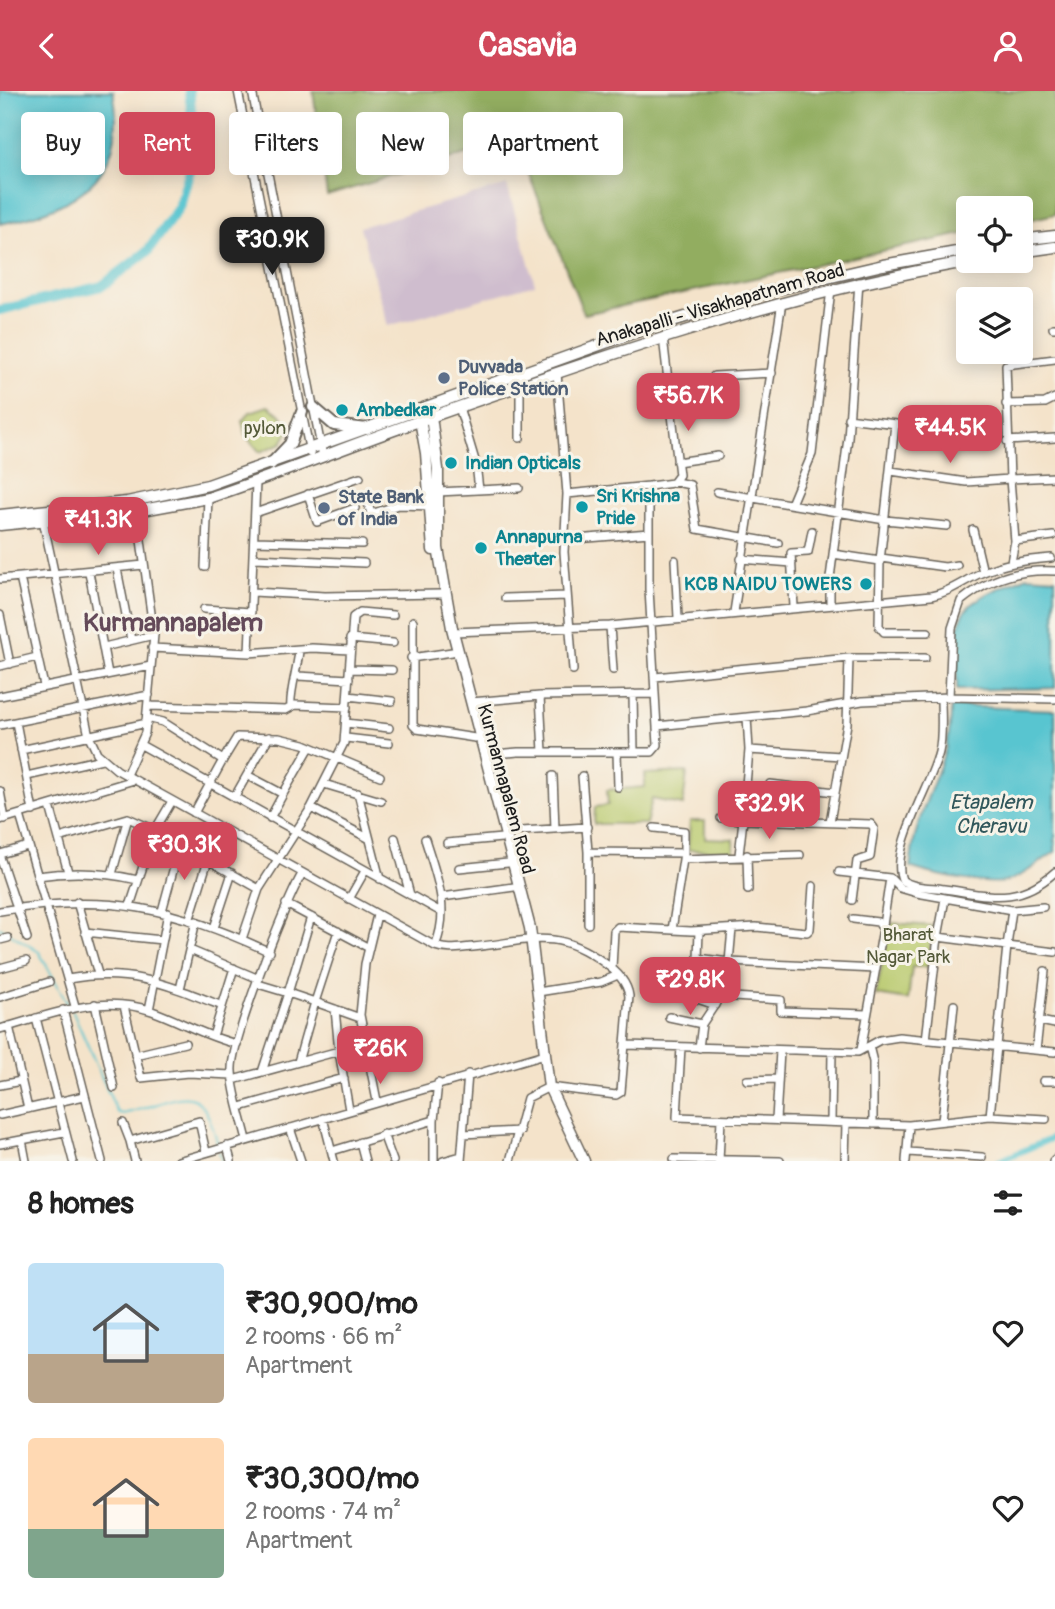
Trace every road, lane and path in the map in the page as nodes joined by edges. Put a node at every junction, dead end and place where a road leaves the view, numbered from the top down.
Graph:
1 (238, 91) edge
2 (251, 91) edge
3 (1055, 236) edge
4 (1033, 239) edge
5 (1055, 247) edge
6 (1033, 250) edge
7 (956, 252) edge
8 (956, 264) edge
9 (859, 282) junction
10 (831, 289) junction
11 (782, 302) junction
12 (663, 337) junction
13 (600, 344) junction
14 (604, 356) junction
15 (1055, 359) edge
16 (557, 373) junction
17 (772, 373) junction
18 (713, 376) dead end
19 (520, 386) junction
20 (1055, 398) edge
21 (1006, 404) junction
22 (725, 405) dead end
23 (459, 407) junction
24 (307, 410) junction
25 (671, 412) junction
26 (426, 418) junction
27 (848, 418) junction
28 (895, 424) junction
29 (367, 429) junction
30 (952, 431) dead end
31 (520, 438) dead end
32 (1055, 438) edge
33 (1007, 441) junction
34 (321, 452) junction
35 (310, 455) junction
36 (718, 456) dead end
37 (677, 462) junction
38 (271, 464) junction
39 (891, 471) junction
40 (360, 477) dead end
41 (1055, 477) edge
42 (1010, 479) junction
43 (256, 482) junction
44 (676, 482) junction
45 (649, 486) junction
46 (519, 488) dead end
47 (479, 490) junction
48 (438, 492) junction
49 (717, 492) dead end
50 (308, 494) junction
51 (567, 494) junction
52 (208, 498) junction
53 (752, 498) junction
54 (368, 503) dead end
55 (791, 504) junction
56 (433, 506) junction
57 (355, 508) dead end
58 (137, 511) junction
59 (840, 512) junction
60 (255, 513) junction
61 (0, 515) edge
62 (43, 520) junction
63 (885, 520) junction
64 (0, 525) edge
65 (947, 526) dead end
66 (973, 530) dead end
67 (812, 531) dead end
68 (649, 533) junction
69 (1053, 536) dead end
70 (745, 538) junction
71 (564, 540) junction
72 (255, 541) junction
73 (1015, 541) junction
74 (778, 543) dead end
75 (362, 544) dead end
76 (833, 554) junction
77 (255, 558) junction
78 (741, 558) junction
79 (1051, 558) dead end
80 (880, 559) junction
81 (675, 560) dead end
82 (1012, 562) junction
83 (364, 563) dead end
84 (792, 563) junction
85 (144, 565) junction
86 (957, 565) dead end
87 (205, 567) dead end
88 (117, 569) junction
89 (1055, 571) edge
90 (89, 572) junction
91 (983, 572) junction
92 (55, 575) junction
93 (20, 578) junction
94 (0, 579) edge
95 (253, 593) junction
96 (441, 594) junction
97 (567, 596) junction
98 (505, 598) dead end
99 (878, 600) junction
100 (830, 605) junction
101 (794, 607) junction
102 (204, 609) dead end
103 (251, 612) junction
104 (734, 612) junction
105 (0, 615) edge
106 (393, 615) dead end
107 (678, 618) junction
108 (413, 621) dead end
109 (652, 621) junction
110 (610, 626) junction
111 (570, 629) junction
112 (453, 632) junction
113 (928, 632) dead end
114 (154, 635) junction
115 (350, 639) junction
116 (131, 640) junction
117 (393, 643) dead end
118 (104, 647) junction
119 (152, 648) junction
120 (299, 650) junction
121 (350, 650) junction
122 (452, 652) junction
123 (249, 653) junction
124 (37, 657) junction
125 (411, 658) junction
126 (849, 658) junction
127 (925, 658) dead end
128 (10, 664) junction
129 (0, 666) edge
130 (151, 667) junction
131 (350, 669) junction
132 (393, 670) dead end
133 (573, 670) dead end
134 (613, 670) dead end
135 (108, 674) junction
136 (298, 676) junction
137 (655, 677) junction
138 (349, 679) junction
139 (77, 680) junction
140 (44, 686) junction
141 (633, 694) junction
142 (655, 694) junction
143 (149, 695) junction
144 (0, 696) edge
145 (348, 696) junction
146 (540, 696) junction
147 (945, 697) junction
148 (1055, 699) edge
149 (392, 701) dead end
150 (471, 702) junction
151 (847, 703) junction
152 (148, 706) junction
153 (291, 706) junction
154 (347, 707) junction
155 (83, 709) junction
156 (747, 717) junction
157 (147, 721) junction
158 (16, 722) junction
159 (346, 723) junction
160 (0, 725) edge
161 (657, 726) junction
162 (390, 728) dead end
163 (89, 736) junction
164 (269, 737) junction
165 (346, 738) junction
166 (475, 738) junction
167 (389, 743) dead end
168 (141, 745) junction
169 (310, 747) junction
170 (21, 750) junction
171 (749, 750) junction
172 (543, 752) junction
173 (617, 752) junction
174 (634, 752) junction
175 (485, 755) junction
176 (841, 756) junction
177 (102, 759) junction
178 (338, 759) junction
179 (223, 760) junction
180 (126, 775) junction
181 (247, 775) junction
182 (27, 776) junction
183 (380, 776) dead end
184 (553, 776) dead end
185 (582, 776) dead end
186 (135, 780) junction
187 (211, 784) junction
188 (324, 784) junction
189 (618, 787) dead end
190 (0, 791) edge
191 (835, 792) junction
192 (358, 793) junction
193 (283, 794) junction
194 (234, 798) junction
195 (172, 801) junction
196 (381, 801) dead end
197 (50, 806) junction
198 (310, 808) junction
199 (33, 811) junction
200 (194, 813) junction
201 (20, 815) junction
202 (128, 818) junction
203 (270, 818) junction
204 (721, 818) dead end
205 (2, 820) edge
206 (743, 820) junction
207 (766, 820) junction
208 (830, 822) junction
209 (587, 827) junction
210 (654, 828) dead end
211 (555, 829) junction
212 (155, 830) junction
213 (296, 832) junction
214 (503, 835) junction
215 (59, 838) junction
216 (368, 838) junction
217 (396, 838) dead end
218 (425, 839) dead end
219 (447, 843) dead end
220 (180, 845) junction
221 (28, 846) junction
222 (588, 852) junction
223 (0, 855) edge
224 (743, 855) junction
225 (800, 855) dead end
226 (684, 856) junction
227 (279, 859) junction
228 (208, 860) junction
229 (508, 863) junction
230 (459, 868) dead end
231 (68, 871) junction
232 (365, 871) junction
233 (839, 872) dead end
234 (1055, 872) edge
235 (232, 873) junction
236 (856, 873) junction
237 (113, 874) junction
238 (302, 874) junction
239 (37, 876) junction
240 (890, 878) junction
241 (381, 879) junction
242 (138, 880) junction
243 (813, 886) dead end
244 (514, 887) junction
245 (259, 889) junction
246 (748, 890) dead end
247 (410, 895) junction
248 (442, 897) junction
249 (349, 899) junction
250 (852, 899) dead end
251 (945, 899) junction
252 (77, 902) junction
253 (45, 903) junction
254 (286, 904) junction
255 (130, 906) junction
256 (1043, 907) dead end
257 (17, 908) junction
258 (1012, 910) junction
259 (0, 911) edge
260 (165, 912) junction
261 (441, 912) junction
262 (377, 915) junction
263 (311, 917) junction
264 (193, 919) junction
265 (853, 919) dead end
266 (588, 924) dead end
267 (883, 926) junction
268 (214, 928) junction
269 (732, 929) junction
270 (672, 930) junction
271 (338, 931) junction
272 (699, 931) junction
273 (85, 933) junction
274 (939, 937) junction
275 (27, 939) dead end
276 (529, 939) junction
277 (162, 940) junction
278 (242, 940) junction
279 (435, 946) junction
280 (1007, 946) junction
281 (369, 948) junction
282 (190, 950) junction
283 (270, 952) junction
284 (1055, 953) edge
285 (698, 958) junction
286 (26, 961) dead end
287 (729, 962) junction
288 (0, 968) edge
289 (234, 968) junction
290 (612, 968) junction
291 (876, 969) junction
292 (1045, 971) dead end
293 (98, 974) junction
294 (618, 975) junction
295 (691, 978) junction
296 (68, 979) junction
297 (155, 979) junction
298 (259, 981) junction
299 (49, 982) dead end
300 (722, 984) junction
301 (180, 989) junction
302 (538, 992) junction
303 (288, 993) junction
304 (718, 996) junction
305 (0, 997) edge
306 (315, 1002) junction
307 (95, 1004) junction
308 (715, 1005) junction
309 (954, 1005) dead end
310 (124, 1006) junction
311 (222, 1006) junction
312 (69, 1008) junction
313 (335, 1009) junction
314 (149, 1010) junction
315 (866, 1014) junction
316 (669, 1017) dead end
317 (36, 1018) junction
318 (360, 1018) junction
319 (1040, 1021) junction
320 (702, 1024) junction
321 (1055, 1024) edge
322 (4, 1027) edge
323 (213, 1036) junction
324 (926, 1040) junction
325 (952, 1042) junction
326 (185, 1044) dead end
327 (237, 1044) junction
328 (626, 1045) junction
329 (869, 1046) junction
330 (997, 1046) junction
331 (681, 1047) junction
332 (699, 1048) junction
333 (861, 1050) junction
334 (1036, 1050) junction
335 (339, 1051) junction
336 (780, 1051) junction
337 (832, 1051) junction
338 (1055, 1052) edge
339 (542, 1054) junction
340 (135, 1055) junction
341 (298, 1062) junction
342 (262, 1072) junction
343 (468, 1074) junction
344 (233, 1078) junction
345 (344, 1078) junction
346 (778, 1079) junction
347 (747, 1080) dead end
348 (21, 1081) junction
349 (1043, 1081) dead end
350 (1055, 1081) edge
351 (438, 1083) junction
352 (0, 1085) edge
353 (114, 1088) dead end
354 (547, 1088) junction
355 (84, 1095) junction
356 (377, 1101) junction
357 (57, 1103) junction
358 (240, 1107) junction
359 (28, 1109) junction
360 (349, 1110) junction
361 (0, 1115) edge
362 (990, 1116) junction
363 (323, 1118) junction
364 (721, 1119) junction
365 (1046, 1119) dead end
366 (434, 1120) junction
367 (776, 1121) junction
368 (942, 1121) junction
369 (831, 1122) junction
370 (123, 1123) dead end
371 (846, 1123) junction
372 (873, 1124) junction
373 (909, 1125) junction
374 (290, 1128) junction
375 (520, 1131) junction
376 (64, 1132) junction
377 (383, 1134) junction
378 (463, 1134) junction
379 (22, 1140) junction
380 (247, 1140) junction
381 (130, 1141) junction
382 (360, 1142) junction
383 (0, 1144) edge
384 (221, 1147) junction
385 (331, 1151) junction
386 (206, 1152) junction
387 (908, 1152) junction
388 (982, 1157) dead end
389 (196, 1158) edge
390 (461, 1159) edge
391 (674, 1159) edge
392 (298, 1160) edge
393 (719, 1160) edge
394 (26, 1161) edge
395 (73, 1161) edge
396 (102, 1161) edge
397 (135, 1161) edge
398 (178, 1161) edge
399 (231, 1161) edge
400 (334, 1161) edge
401 (365, 1161) edge
402 (393, 1161) edge
403 (434, 1161) edge
404 (443, 1161) edge
405 (510, 1161) edge
406 (578, 1161) edge
407 (584, 1161) edge
408 (780, 1161) edge
409 (845, 1161) edge
410 (906, 1161) edge

1 - 24 street
2 - 24 street
3 - 4 main road
5 - 6 main road
7 - 13 main road, Anakapalli - Visakhapatnam Road
8 - 9 main road, Anakapalli - Visakhapatnam Road
9 - 10 main road, Anakapalli - Visakhapatnam Road
9 - 27 street
10 - 11 main road, Anakapalli - Visakhapatnam Road
10 - 55 street
11 - 12 main road, Anakapalli - Visakhapatnam Road
11 - 17 street
12 - 14 main road, Anakapalli - Visakhapatnam Road
12 - 25 street
13 - 14 main road
13 - 29 main road, Anakapalli - Visakhapatnam Road
14 - 16 main road, Anakapalli - Visakhapatnam Road
15 - 21 street
16 - 19 main road, Anakapalli - Visakhapatnam Road
16 - 51 street
17 - 18 street
17 - 53 street
19 - 23 main road, Anakapalli - Visakhapatnam Road
19 - 31 street
20 - 21 street
21 - 33 street
22 - 25 street
23 - 26 main road, Anakapalli - Visakhapatnam Road
23 - 47 street
24 - 29 highway
24 - 34 street
24 - 35 street
24 - 38 highway
25 - 37 street
26 - 34 main road, Anakapalli - Visakhapatnam Road
26 - 48 main road
26 - 56 main road, Kurmannapalem Road
27 - 28 street
27 - 59 street
28 - 30 street
28 - 39 street
29 - 34 main road, Anakapalli - Visakhapatnam Road
32 - 33 street
33 - 42 street
34 - 35 main road, Anakapalli - Visakhapatnam Road
35 - 38 main road, Anakapalli - Visakhapatnam Road
35 - 43 main road, Anakapalli - Visakhapatnam Road
36 - 37 street
37 - 44 street
38 - 61 main road, Anakapalli - Visakhapatnam Road
39 - 42 street
39 - 63 street
40 - 50 street
41 - 42 street
42 - 73 street
43 - 52 main road, Anakapalli - Visakhapatnam Road
43 - 60 street
44 - 45 street
44 - 70 street
45 - 51 street
45 - 68 street
46 - 47 street
47 - 48 street
48 - 56 main road
49 - 53 street
50 - 57 street
50 - 60 street
51 - 71 street
52 - 58 main road, Anakapalli - Visakhapatnam Road
52 - 87 street
53 - 55 street
53 - 70 street
54 - 56 street
55 - 59 street
56 - 96 main road, Kurmannapalem Road
56 - 112 main road
58 - 62 main road, Anakapalli - Visakhapatnam Road
58 - 85 street
59 - 63 street
59 - 76 street
60 - 72 street
62 - 64 main road, Anakapalli - Visakhapatnam Road
62 - 92 street
63 - 65 street
63 - 80 street
66 - 91 street
67 - 84 street
68 - 71 street
68 - 109 street
69 - 73 street
70 - 74 street
70 - 78 street
71 - 97 street
72 - 75 street
72 - 77 street
73 - 82 street
76 - 80 street
76 - 100 street
77 - 83 street
77 - 95 street
78 - 84 street
78 - 104 street
79 - 82 street
80 - 86 street
80 - 99 street
81 - 107 street
82 - 91 street
84 - 101 street
85 - 88 street
85 - 114 street
88 - 90 street
88 - 116 street
89 - 147 street
90 - 92 street
90 - 118 street
91 - 99 street
92 - 93 street
92 - 139 street
93 - 94 street
93 - 124 street
95 - 96 street
95 - 103 street
96 - 122 main road, Kurmannapalem Road
97 - 98 street
97 - 111 street
99 - 100 street
99 - 113 street
100 - 101 street
101 - 104 street
102 - 103 street
103 - 123 street
104 - 107 street
105 - 128 street
106 - 115 street
107 - 109 street
108 - 125 street
109 - 110 street
109 - 137 street
110 - 111 street
110 - 134 street
111 - 112 street
111 - 133 street
112 - 150 main road
114 - 116 street
114 - 119 street
115 - 117 street
115 - 121 street
116 - 118 street
118 - 135 street
119 - 123 street
119 - 130 street
120 - 121 street
120 - 123 street
120 - 136 street
121 - 131 street
122 - 125 street
122 - 166 main road, Kurmannapalem Road
124 - 128 street
124 - 140 street
125 - 166 street
126 - 127 street
126 - 137 street
126 - 151 street
128 - 129 street
130 - 135 street
130 - 143 street
131 - 132 street
131 - 138 street
135 - 139 street
136 - 138 street
136 - 153 street
137 - 142 street
138 - 145 street
139 - 140 street
139 - 155 street
140 - 144 street
141 - 142 street
141 - 146 street
141 - 174 street
142 - 161 street
143 - 152 street
143 - 155 street
145 - 149 street
145 - 154 street
146 - 150 street
146 - 172 street
147 - 148 street
147 - 151 street
147 - 234 street
150 - 175 main road
151 - 156 street
151 - 176 street
152 - 153 street
152 - 157 street
153 - 154 street
154 - 159 street
155 - 158 street
155 - 163 street
156 - 161 street
156 - 171 street
157 - 163 street
157 - 168 street
157 - 179 street
158 - 160 street
158 - 170 street
159 - 162 street
159 - 165 street
161 - 174 street
163 - 170 street
163 - 177 street
164 - 169 street
164 - 179 street
164 - 181 street
165 - 167 street
165 - 178 street
166 - 214 main road, Kurmannapalem Road
168 - 180 street
168 - 187 street
169 - 178 street
169 - 193 street
170 - 182 street
171 - 176 street
171 - 206 street
172 - 173 street
172 - 175 street
173 - 174 street
173 - 189 street
175 - 214 main road
176 - 191 street
177 - 180 street
177 - 182 street
178 - 183 street
178 - 188 street
179 - 187 street
180 - 186 street
181 - 193 street
181 - 194 street
182 - 199 street
184 - 211 street
185 - 209 street
186 - 195 street
186 - 197 street
187 - 194 street
187 - 200 street
188 - 192 street
188 - 198 street
190 - 205 street
191 - 207 street
191 - 208 street
192 - 196 street
192 - 216 street
193 - 203 street
194 - 203 street
195 - 200 street
195 - 212 street
197 - 199 street
197 - 215 street
198 - 213 street
198 - 216 street
199 - 201 street
200 - 227 street
201 - 205 street
201 - 221 street
202 - 212 street
202 - 215 street
202 - 237 street
203 - 213 street
204 - 206 street
206 - 207 street
206 - 224 street
207 - 208 street
208 - 236 street
209 - 211 street
209 - 222 street
210 - 226 street
211 - 214 street
212 - 220 street
212 - 242 street
213 - 227 street
213 - 232 street
214 - 219 street
214 - 229 main road, Kurmannapalem Road
214 - 276 main road
215 - 231 street
216 - 241 street
217 - 247 street
218 - 248 street
220 - 228 street
220 - 260 street
221 - 223 street
221 - 239 street
222 - 226 street
222 - 266 street
223 - 257 street
224 - 225 street
224 - 226 street
224 - 246 street
226 - 270 street
227 - 238 street
227 - 245 street
228 - 235 street
228 - 264 street
229 - 230 street
229 - 244 main road, Kurmannapalem Road
231 - 237 street
231 - 239 street
232 - 241 street
232 - 249 street
233 - 236 street
235 - 245 street
235 - 268 street
236 - 240 street
236 - 250 street
237 - 242 street
238 - 249 street
238 - 254 street
239 - 253 street
240 - 251 street
240 - 267 street
241 - 247 street
242 - 255 street
243 - 269 street
244 - 248 street
244 - 276 main road, Kurmannapalem Road
245 - 278 street
247 - 261 street
248 - 261 street
249 - 262 street
251 - 258 street
251 - 274 street
252 - 253 street
252 - 255 street
252 - 273 street
253 - 257 street
253 - 296 street
254 - 263 street
254 - 283 street
255 - 260 street
256 - 258 street
257 - 259 street
257 - 275 street
258 - 280 street
260 - 264 street
260 - 277 street
261 - 279 street
262 - 279 street
262 - 281 street
263 - 271 street
263 - 303 street
264 - 268 street
264 - 282 street
265 - 267 street
267 - 291 street
268 - 278 street
269 - 272 street
269 - 287 street
270 - 272 street
270 - 290 street
271 - 281 street
271 - 306 street
272 - 285 street
273 - 277 street
273 - 293 street
274 - 280 street
274 - 324 street
276 - 279 street
276 - 290 street
276 - 302 main road
276 - 339 main road, Kurmannapalem Road
277 - 297 street
278 - 283 street
280 - 284 street
280 - 330 street
281 - 318 street
282 - 289 street
282 - 301 street
283 - 298 street
285 - 287 street
285 - 295 street
286 - 288 street
287 - 291 street
287 - 300 street
289 - 298 street
289 - 311 street
290 - 294 street
291 - 315 street
292 - 319 street
293 - 296 street
293 - 297 street
294 - 302 street
294 - 328 street
295 - 300 street
295 - 308 street
296 - 312 street
297 - 301 street
297 - 314 street
298 - 303 street
298 - 327 street
299 - 305 street
300 - 304 street
301 - 311 street
302 - 339 main road
303 - 306 street
303 - 342 street
304 - 308 street
304 - 315 street
306 - 313 street
306 - 341 street
307 - 310 street
307 - 312 street
307 - 353 street
308 - 320 street
309 - 325 street
310 - 314 street
310 - 340 street
311 - 323 street
312 - 317 street
312 - 355 street
313 - 318 street
313 - 335 street
314 - 323 street
315 - 333 street
316 - 320 street
317 - 322 street
317 - 357 street
318 - 356 street
319 - 321 street
319 - 334 street
320 - 332 street
322 - 348 street
323 - 327 street
324 - 325 street
324 - 329 street
325 - 330 street
325 - 368 street
326 - 340 street
327 - 344 street
328 - 331 street
328 - 354 street
329 - 333 street
329 - 372 street
330 - 334 street
330 - 362 street
331 - 332 street
331 - 364 street
332 - 336 street
333 - 337 street
334 - 338 street
335 - 341 street
335 - 345 street
336 - 337 street
336 - 346 street
337 - 369 street
339 - 343 street
339 - 354 main road, Kurmannapalem Road
340 - 344 street
341 - 342 street
342 - 344 street
343 - 351 street
343 - 378 street
344 - 358 street
345 - 358 street
345 - 360 street
346 - 347 street
346 - 367 street
348 - 352 street
348 - 359 street
349 - 350 street
351 - 356 street
351 - 366 street
354 - 375 street
354 - 406 main road, Kurmannapalem Road
354 - 407 main road
355 - 357 street
355 - 396 street
356 - 360 street
357 - 359 street
357 - 376 street
358 - 380 street
359 - 361 street
360 - 363 street
362 - 365 street
362 - 368 street
363 - 374 street
363 - 385 street
364 - 367 street
364 - 393 street
366 - 377 street
366 - 403 street
367 - 369 street
368 - 373 street
369 - 371 street
370 - 381 street
371 - 372 street
371 - 409 street
372 - 373 street
373 - 387 street
374 - 380 street
374 - 392 street
375 - 378 street
375 - 405 street
376 - 379 street
376 - 395 street
377 - 382 street
377 - 402 street
378 - 390 street
379 - 383 street
379 - 394 street
380 - 384 street
381 - 386 street
381 - 397 street
382 - 385 street
382 - 401 street
384 - 386 street
384 - 399 street
385 - 400 street
386 - 389 street
387 - 388 street
387 - 410 street
389 - 398 street
390 - 404 street
391 - 393 street
393 - 408 street

